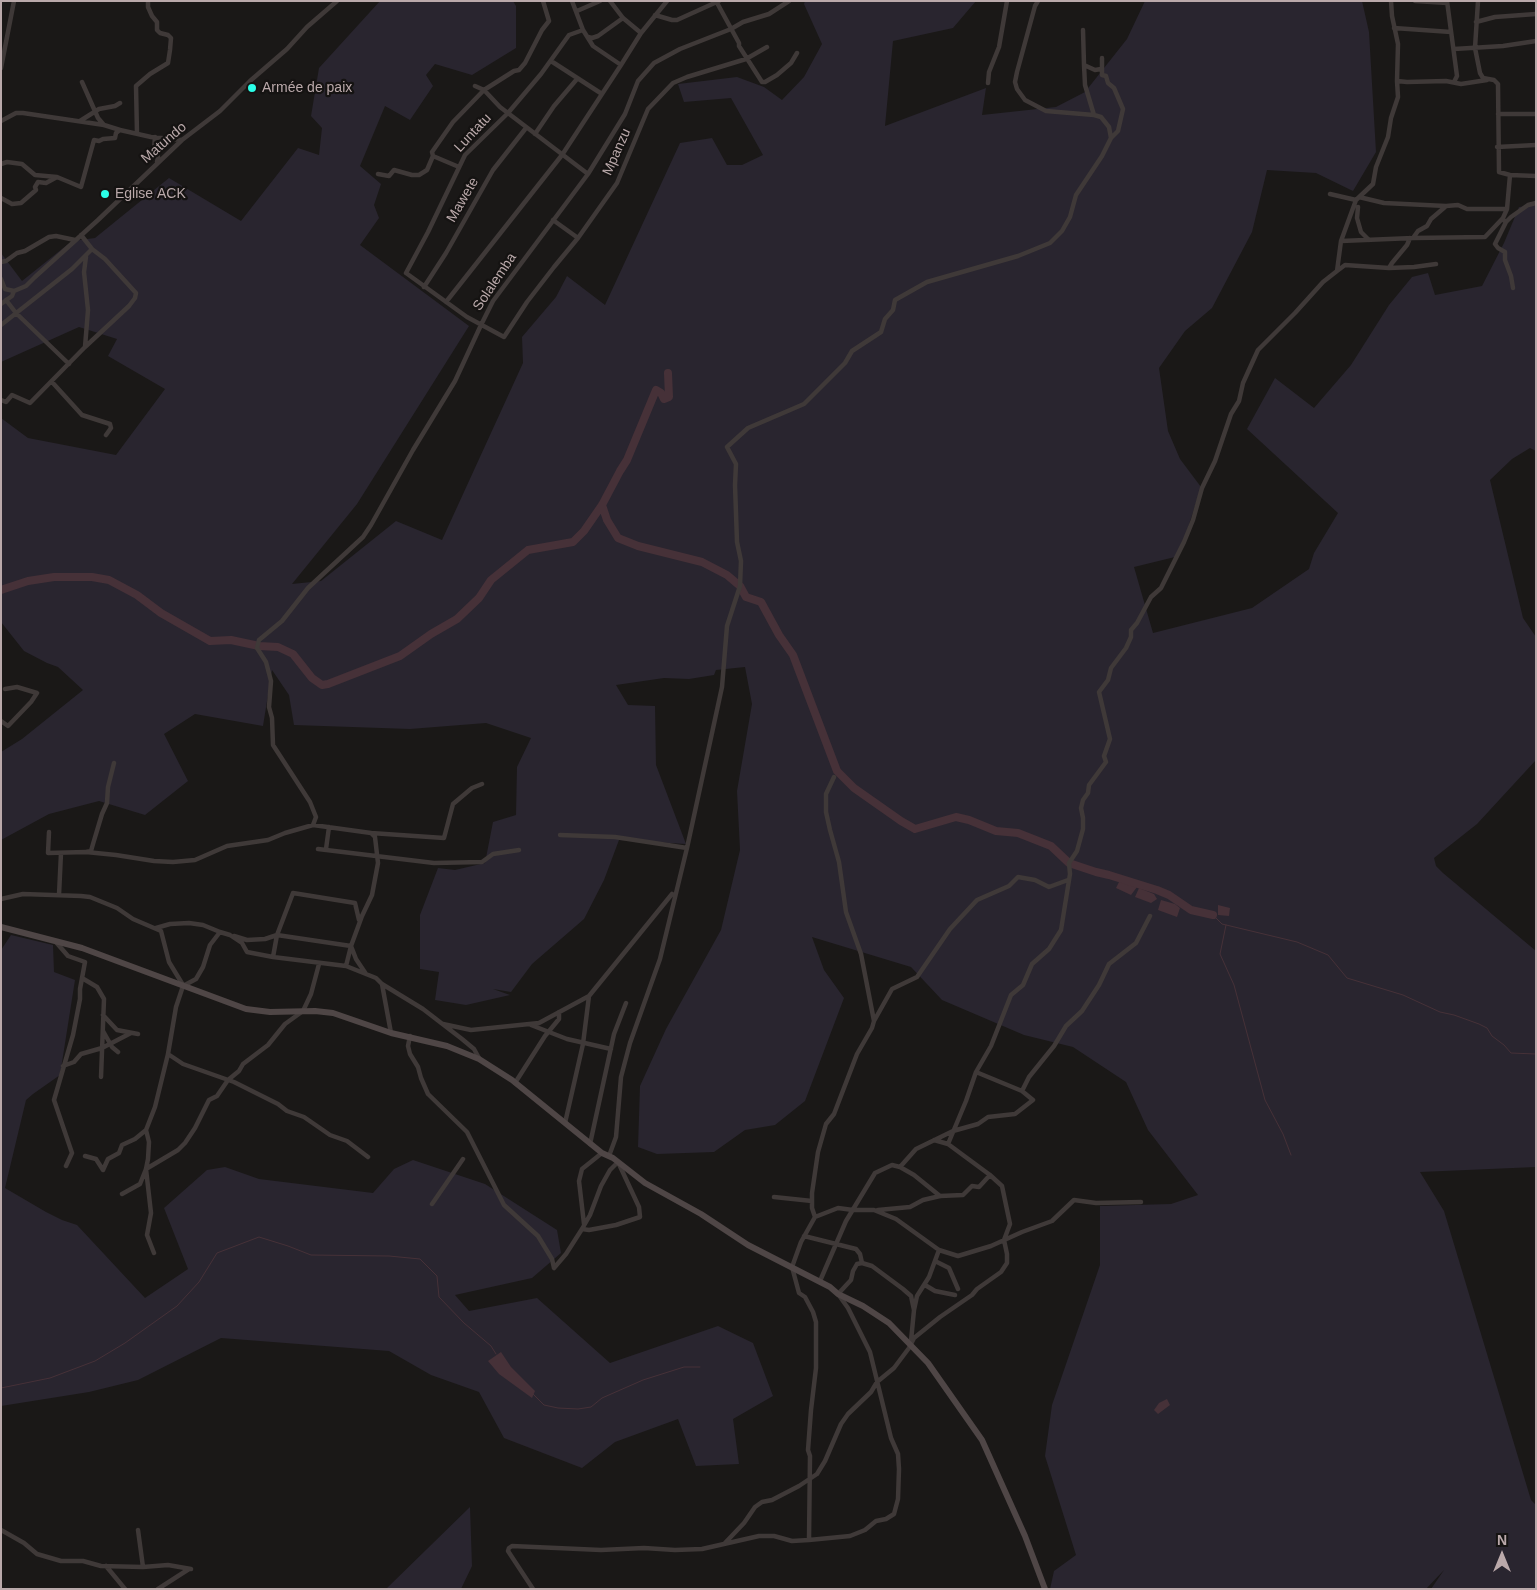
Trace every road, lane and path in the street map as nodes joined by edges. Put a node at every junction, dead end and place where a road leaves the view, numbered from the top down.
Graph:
1 (14, 1) edge
2 (148, 1) edge
3 (337, 1) edge
4 (544, 1) edge
5 (572, 1) edge
6 (600, 1) edge
7 (610, 1) edge
8 (666, 1) edge
9 (789, 1) edge
10 (1007, 1) edge
11 (1038, 1) edge
12 (1392, 1) edge
13 (1415, 1) edge
14 (1478, 1) edge
15 (717, 2) edge
16 (1447, 2) edge
17 (577, 11) junction
18 (1536, 14) edge
19 (655, 15) junction
20 (623, 18) junction
21 (1476, 22) junction
22 (1394, 28) junction
23 (583, 30) junction
24 (730, 30) junction
25 (1083, 30) dead end
26 (1452, 32) junction
27 (641, 33) junction
28 (588, 37) junction
29 (1536, 41) edge
30 (767, 47) dead end
31 (1474, 48) junction
32 (1454, 49) junction
33 (797, 53) dead end
34 (1102, 58) dead end
35 (746, 59) junction
36 (551, 61) junction
37 (621, 65) junction
38 (1084, 66) junction
39 (1, 68) edge
40 (1101, 69) junction
41 (577, 79) junction
42 (1397, 80) junction
43 (1490, 80) junction
44 (82, 82) dead end
45 (1454, 82) junction
46 (988, 83) dead end
47 (475, 86) dead end
48 (484, 90) junction
49 (602, 94) junction
50 (120, 103) dead end
51 (95, 111) junction
52 (508, 113) junction
53 (1498, 114) junction
54 (1536, 114) edge
55 (1094, 115) junction
56 (1, 121) edge
57 (78, 121) junction
58 (104, 126) junction
59 (526, 128) junction
60 (120, 130) junction
61 (137, 134) junction
62 (535, 134) junction
63 (155, 137) junction
64 (1111, 138) junction
65 (182, 140) junction
66 (1536, 144) edge
67 (1497, 147) junction
68 (562, 155) junction
69 (433, 156) junction
70 (157, 162) junction
71 (1, 164) edge
72 (459, 167) junction
73 (378, 174) dead end
74 (588, 174) junction
75 (1510, 175) junction
76 (57, 176) junction
77 (1536, 176) edge
78 (1330, 194) dead end
79 (1, 198) edge
80 (1359, 198) junction
81 (1536, 203) edge
82 (1446, 206) junction
83 (1358, 207) junction
84 (1506, 209) junction
85 (1351, 213) junction
86 (553, 220) junction
87 (1504, 220) junction
88 (81, 235) junction
89 (578, 238) junction
90 (1411, 238) junction
91 (75, 240) junction
92 (1368, 240) junction
93 (1341, 241) junction
94 (92, 248) junction
95 (86, 255) junction
96 (1, 262) edge
97 (1436, 264) dead end
98 (1390, 268) junction
99 (1336, 271) junction
100 (1, 279) edge
101 (424, 287) junction
102 (1513, 288) dead end
103 (5, 289) junction
104 (14, 291) junction
105 (6, 299) junction
106 (446, 302) junction
107 (1, 304) edge
108 (16, 313) junction
109 (1, 325) edge
110 (481, 325) junction
111 (85, 346) junction
112 (69, 364) junction
113 (52, 382) junction
114 (1, 400) edge
115 (106, 435) dead end
116 (5, 689) dead end
117 (1, 721) edge
118 (114, 763) dead end
119 (834, 777) dead end
120 (482, 784) dead end
121 (313, 825) junction
122 (329, 827) junction
123 (48, 832) dead end
124 (371, 832) junction
125 (560, 835) dead end
126 (687, 848) junction
127 (318, 849) dead end
128 (326, 849) junction
129 (519, 850) dead end
130 (60, 852) junction
131 (86, 852) junction
132 (377, 855) junction
133 (680, 873) junction
134 (1068, 880) junction
135 (59, 895) junction
136 (1, 899) edge
137 (1150, 916) dead end
138 (360, 922) junction
139 (1, 927) edge
140 (156, 928) junction
141 (220, 932) junction
142 (230, 935) junction
143 (277, 935) junction
144 (54, 940) junction
145 (351, 946) junction
146 (88, 950) junction
147 (273, 957) junction
148 (85, 962) junction
149 (319, 964) junction
150 (346, 966) junction
151 (366, 974) junction
152 (82, 978) junction
153 (382, 984) junction
154 (183, 986) junction
155 (589, 996) junction
156 (626, 1003) dead end
157 (559, 1012) junction
158 (300, 1013) junction
159 (103, 1015) junction
160 (874, 1022) junction
161 (442, 1024) junction
162 (530, 1024) junction
163 (103, 1030) junction
164 (131, 1033) junction
165 (391, 1033) junction
166 (548, 1033) junction
167 (138, 1034) dead end
168 (410, 1036) junction
169 (110, 1043) junction
170 (583, 1044) junction
171 (102, 1048) junction
172 (611, 1049) junction
173 (118, 1052) dead end
174 (168, 1054) junction
175 (480, 1059) junction
176 (63, 1066) junction
177 (976, 1072) junction
178 (101, 1077) dead end
179 (228, 1080) junction
180 (515, 1083) junction
181 (1022, 1091) junction
182 (565, 1124) junction
183 (146, 1130) junction
184 (953, 1131) junction
185 (934, 1140) junction
186 (590, 1144) junction
187 (948, 1144) junction
188 (602, 1153) junction
189 (85, 1156) dead end
190 (609, 1156) junction
191 (368, 1157) dead end
192 (464, 1159) dead end
193 (618, 1162) junction
194 (66, 1166) dead end
195 (900, 1167) junction
196 (146, 1169) junction
197 (990, 1175) junction
198 (122, 1194) dead end
199 (940, 1196) junction
200 (774, 1197) dead end
201 (812, 1201) junction
202 (1141, 1202) dead end
203 (432, 1204) dead end
204 (853, 1210) junction
205 (874, 1210) junction
206 (815, 1217) junction
207 (583, 1227) junction
208 (804, 1236) junction
209 (1004, 1240) junction
210 (835, 1244) junction
211 (939, 1250) junction
212 (154, 1253) dead end
213 (935, 1261) junction
214 (862, 1262) junction
215 (792, 1267) junction
216 (820, 1281) junction
217 (924, 1285) junction
218 (958, 1289) dead end
219 (838, 1294) junction
220 (955, 1295) dead end
221 (914, 1310) junction
222 (911, 1345) junction
223 (877, 1382) junction
224 (809, 1480) junction
225 (1, 1530) edge
226 (138, 1530) dead end
227 (809, 1540) junction
228 (725, 1543) junction
229 (106, 1566) junction
230 (143, 1567) junction
231 (125, 1589) edge
232 (158, 1589) edge
233 (533, 1589) edge
234 (1045, 1589) edge

1 - 39 street
2 - 61 street
3 - 65 street, Matundo
4 - 48 street
5 - 17 street
6 - 17 street
7 - 20 street
8 - 19 street
9 - 24 street, Solalemba
10 - 46 street
11 - 55 street
12 - 22 street
13 - 16 street
14 - 21 street
15 - 19 street
15 - 24 street
16 - 26 street
17 - 23 street
18 - 21 street
19 - 27 street
20 - 27 street
20 - 28 street
21 - 31 street
22 - 26 street
22 - 42 street
23 - 28 street
23 - 36 street, Luntatu
24 - 35 street
24 - 74 street, Solalemba
25 - 38 street
26 - 32 street
27 - 37 street
28 - 37 street
29 - 31 street
30 - 35 street, Mpanzu
31 - 32 street
31 - 43 street
32 - 45 street
33 - 35 street
34 - 40 street
35 - 89 street, Mpanzu
36 - 41 street
36 - 52 street, Luntatu
37 - 49 street
38 - 40 street
38 - 55 street
40 - 64 street
41 - 49 street
41 - 62 street
42 - 45 street
42 - 80 street
43 - 45 street
43 - 53 street
44 - 51 street
47 - 48 street
48 - 52 street
48 - 69 street
49 - 68 street
50 - 51 street
51 - 57 street
51 - 58 street
52 - 59 street
52 - 72 street, Luntatu
53 - 54 street
53 - 67 street
55 - 64 street
56 - 57 street
57 - 58 street
58 - 60 street
59 - 62 street
59 - 101 street, Mawete
60 - 61 street
60 - 76 street
61 - 63 street
62 - 68 street
63 - 65 street
63 - 70 street
64 - 126 street
65 - 70 street, Matundo
66 - 67 street
67 - 75 street
68 - 74 street
68 - 106 street
69 - 72 street
69 - 73 street
70 - 88 street, Matundo
71 - 76 street
72 - 101 street, Luntatu
74 - 86 street, Solalemba
75 - 77 street
75 - 84 street
76 - 79 street
78 - 80 street
80 - 82 street
80 - 83 street
80 - 85 street
81 - 87 street
82 - 84 street
82 - 90 street
83 - 85 street
83 - 92 street
84 - 87 street
85 - 93 street
86 - 89 street
86 - 110 street, Solalemba
87 - 90 street
87 - 102 street
88 - 91 street, Matundo
88 - 94 street
89 - 110 street, Mpanzu
90 - 92 street
90 - 98 street
91 - 96 street
91 - 104 street, Matundo
92 - 93 street
93 - 99 street
94 - 95 street
94 - 111 street
95 - 108 street
95 - 111 street
97 - 98 street
98 - 99 street
99 - 134 street
100 - 103 street
101 - 106 street
103 - 104 street
103 - 105 street
104 - 105 street, Matundo
105 - 107 street, Matundo
105 - 108 street
106 - 110 street
108 - 109 street
108 - 112 street
110 - 121 street, Solalemba
111 - 112 street
112 - 113 street
113 - 114 street
113 - 115 street
116 - 117 street
118 - 131 street
119 - 160 street
120 - 124 street
121 - 122 street
121 - 131 street
122 - 124 street
122 - 128 street
123 - 130 street
124 - 132 street
125 - 126 street
126 - 133 street
127 - 128 street
128 - 132 street
129 - 132 street
130 - 131 street
130 - 135 street
132 - 138 street
133 - 155 street
133 - 190 street
134 - 160 street
134 - 177 street
135 - 136 street
135 - 140 street
137 - 181 street
138 - 143 street
138 - 145 street
139 - 144 street
140 - 141 street
140 - 154 street
141 - 142 street
141 - 154 street
142 - 143 street
142 - 147 street
143 - 145 street
143 - 147 street
144 - 146 street
144 - 148 street
145 - 150 street
145 - 151 street
146 - 148 street
146 - 154 street
147 - 149 street
148 - 152 street
149 - 150 street
149 - 158 street
150 - 151 street
151 - 153 street
152 - 159 street
152 - 176 street
153 - 161 street
153 - 165 street
154 - 158 street
154 - 174 street
155 - 157 street
155 - 170 street
156 - 172 street
157 - 162 street
157 - 166 street
158 - 165 street
158 - 179 street
159 - 163 street
159 - 164 street
160 - 201 street
161 - 162 street
161 - 175 street
162 - 166 street
163 - 169 street
163 - 171 street
164 - 167 street
164 - 169 street
165 - 168 street
166 - 170 street
166 - 180 street
168 - 175 street
168 - 207 street
169 - 171 street
169 - 173 street
170 - 172 street
170 - 182 street
171 - 176 street
171 - 178 street
172 - 186 street
174 - 179 street
174 - 183 street
175 - 180 street
176 - 194 street
177 - 181 street
177 - 184 street
179 - 191 street
179 - 196 street
180 - 182 street
181 - 184 street
182 - 186 street
183 - 189 street
183 - 196 street
184 - 185 street
184 - 187 street
185 - 187 street
185 - 195 street
186 - 188 street
187 - 197 street
188 - 190 street
188 - 207 street
190 - 193 street
192 - 203 street
193 - 207 street
193 - 207 street
193 - 215 street
195 - 199 street
195 - 204 street
196 - 198 street
196 - 212 street
197 - 199 street
197 - 209 street
199 - 205 street
200 - 201 street
201 - 206 street
202 - 209 street
204 - 205 street
204 - 206 street
204 - 210 street
205 - 211 street
206 - 208 street
208 - 210 street
208 - 215 street
209 - 211 street
209 - 222 street
210 - 214 street
210 - 216 street
211 - 213 street
213 - 217 street
213 - 218 street
214 - 219 street
214 - 221 street
215 - 216 street
215 - 224 street
216 - 219 street
217 - 220 street
217 - 221 street
219 - 222 street
219 - 223 street
221 - 222 street
222 - 223 street
222 - 234 street
223 - 224 street
223 - 227 street
224 - 227 street
224 - 228 street
225 - 229 street
226 - 230 street
227 - 228 street
228 - 233 street
229 - 230 street
229 - 231 street
230 - 232 street

